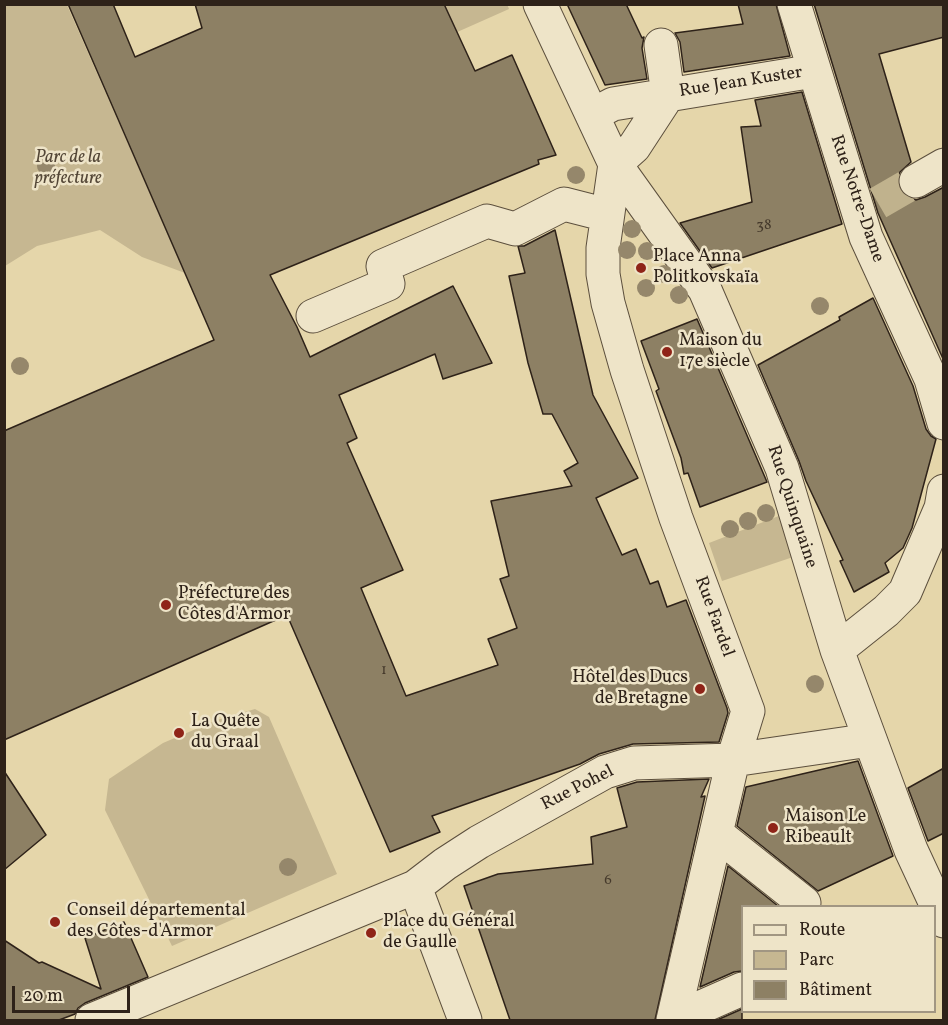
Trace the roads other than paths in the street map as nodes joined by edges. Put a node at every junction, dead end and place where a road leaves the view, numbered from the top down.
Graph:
1 (540, 4) edge
2 (794, 4) edge
3 (661, 45) dead end
4 (814, 71) junction
5 (668, 95) junction
6 (592, 115) junction
7 (615, 164) junction
8 (607, 215) junction
9 (313, 316) dead end
10 (944, 423) edge
11 (944, 490) edge
12 (933, 554) edge
13 (837, 650) junction
14 (870, 741) junction
15 (733, 760) junction
16 (717, 834) junction
17 (933, 870) edge
18 (415, 887) junction
19 (804, 903) dead end
20 (944, 921) edge
21 (741, 989) edge
22 (92, 1020) edge
23 (465, 1020) edge
24 (674, 1020) edge

1 - 6 street, Rue Quinquaine
2 - 4 street, Rue Notre-Dame
3 - 5 street
4 - 5 street, Rue Jean Kuster
4 - 10 street, Rue Notre-Dame
5 - 6 street, Rue Jean Kuster
5 - 7 street, Rue Jean Kuster
6 - 7 street, Rue Quinquaine
7 - 8 street, Rue Fardel
7 - 13 street, Rue Quinquaine
8 - 9 street
8 - 15 street, Rue Fardel
11 - 12 street
12 - 13 street
13 - 14 street, Rue Quinquaine
14 - 15 street, Rue Pohel
14 - 17 street, Rue Quinquaine
15 - 16 street, Rue Fardel
15 - 18 street, Rue Pohel
16 - 19 street
16 - 24 street, Rue Fardel
17 - 20 street, Rue Quinquaine
18 - 22 street
18 - 23 street
21 - 24 street

